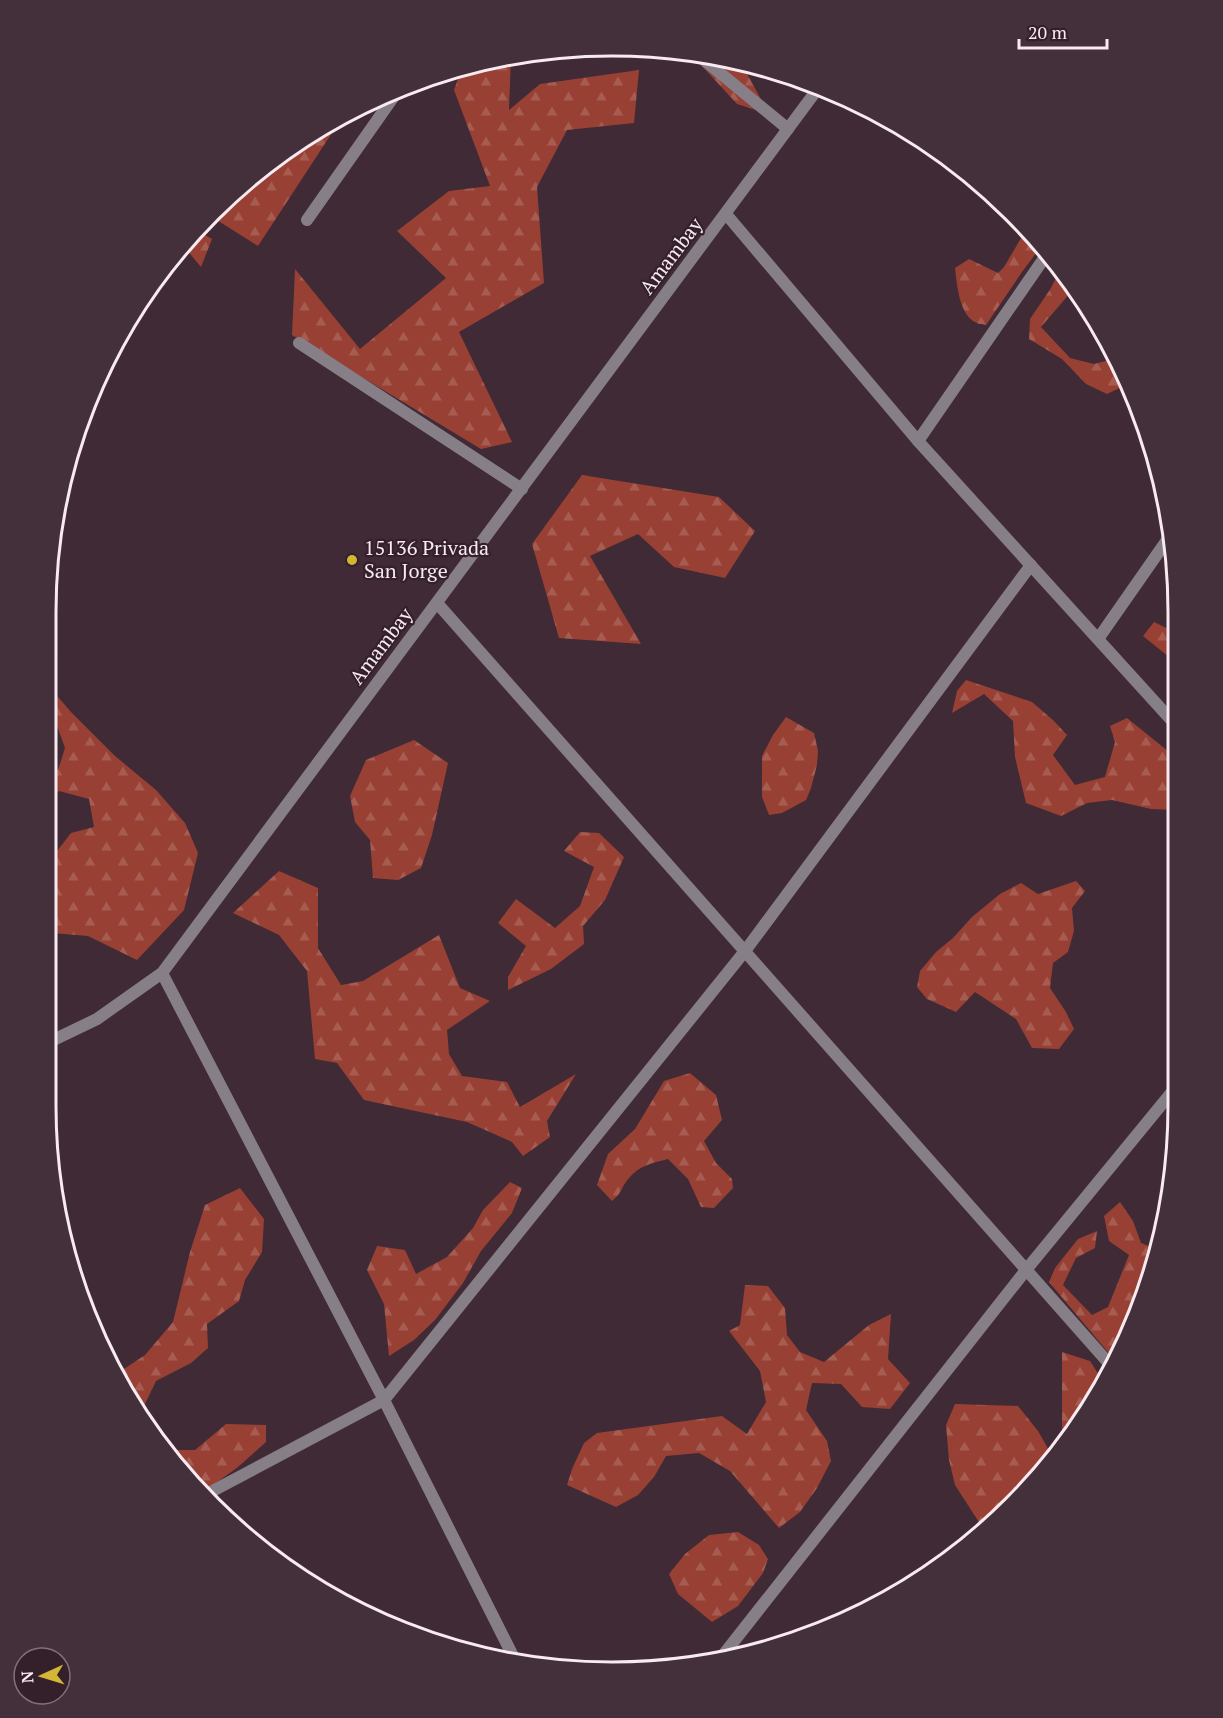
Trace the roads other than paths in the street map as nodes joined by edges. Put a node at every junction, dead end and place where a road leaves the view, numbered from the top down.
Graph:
1 (709, 64) edge
2 (814, 94) edge
3 (390, 102) edge
4 (788, 129) junction
5 (726, 214) junction
6 (307, 220) dead end
7 (1043, 260) edge
8 (299, 343) dead end
9 (918, 441) junction
10 (522, 489) junction
11 (1164, 545) edge
12 (1031, 565) junction
13 (437, 603) junction
14 (1098, 639) junction
15 (1168, 716) edge
16 (745, 951) junction
17 (162, 973) junction
18 (56, 1039) edge
19 (1168, 1097) edge
20 (1026, 1270) junction
21 (1106, 1360) edge
22 (384, 1400) junction
23 (211, 1492) edge
24 (727, 1650) edge
25 (512, 1653) edge

1 - 4 street
2 - 4 street, Amambay
3 - 6 street
4 - 5 street, Amambay
5 - 9 street
5 - 10 street, Amambay
7 - 9 street
8 - 10 street
9 - 12 street
10 - 13 street, Amambay
11 - 14 street
12 - 14 street
12 - 16 street
13 - 16 street
13 - 17 street, Amambay
14 - 15 street
16 - 20 street
16 - 22 street
17 - 18 street, Amambay
17 - 22 street
19 - 20 street
20 - 21 street
20 - 24 street
22 - 23 street
22 - 25 street

